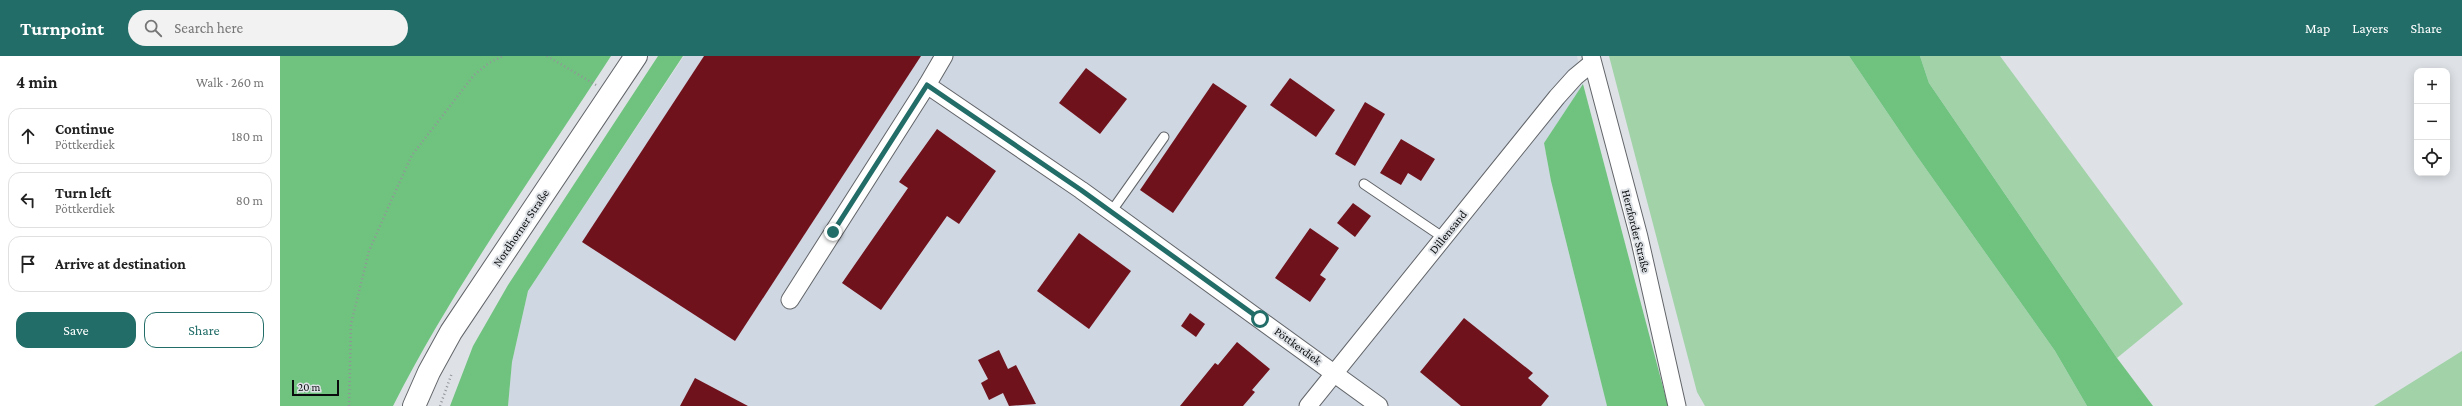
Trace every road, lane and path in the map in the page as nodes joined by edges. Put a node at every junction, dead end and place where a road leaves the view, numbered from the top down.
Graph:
1 (503, 56) edge
2 (547, 56) edge
3 (636, 56) edge
4 (944, 56) edge
5 (1592, 59) edge
6 (927, 85) junction
7 (612, 94) junction
8 (1164, 137) dead end
9 (1364, 184) dead end
10 (1112, 212) junction
11 (1444, 238) junction
12 (790, 300) dead end
13 (1335, 372) junction
14 (349, 406) edge
15 (414, 406) edge
16 (1308, 406) edge
17 (1379, 406) edge
18 (1677, 406) edge

1 - 14 path
2 - 7 path
3 - 7 main road, Nordhorner Straße
4 - 6 street
5 - 11 street, Dillensand
5 - 18 street, Herzforder Straße
6 - 10 street, Pöttkerdiek
6 - 12 street
7 - 15 main road, Nordhorner Straße
8 - 10 lane
9 - 11 lane
10 - 13 street, Pöttkerdiek
11 - 13 street, Dillensand
13 - 16 street, Dillensand
13 - 17 street, Pöttkerdiek

